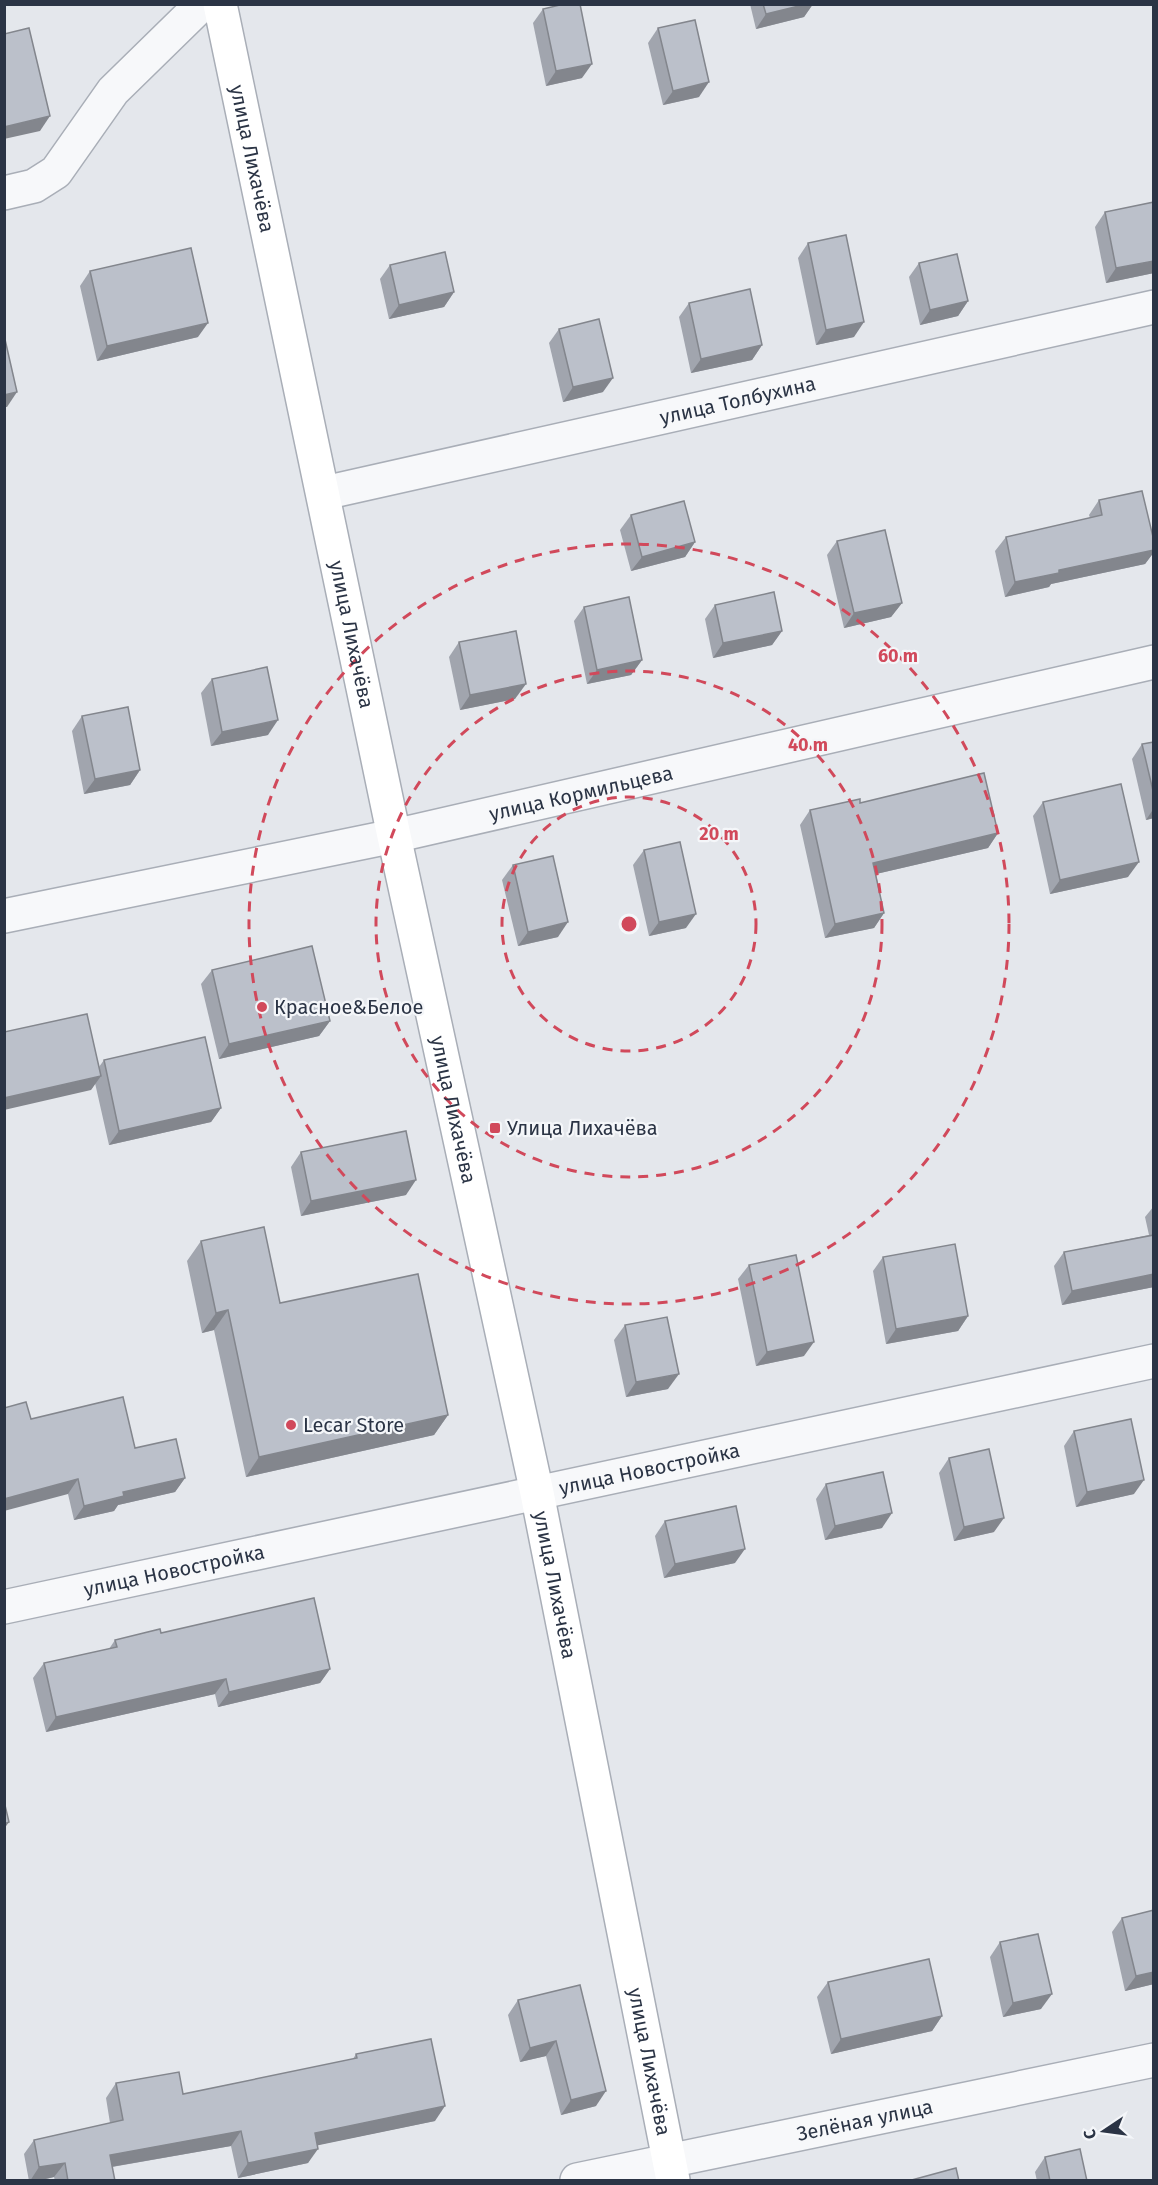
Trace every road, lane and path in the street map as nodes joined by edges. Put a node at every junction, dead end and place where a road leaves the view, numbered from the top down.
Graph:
1 (202, 4) edge
2 (220, 4) edge
3 (4, 193) edge
4 (1154, 307) edge
5 (324, 493) junction
6 (1154, 662) edge
7 (394, 836) junction
8 (4, 916) edge
9 (1154, 1361) edge
10 (537, 1493) junction
11 (4, 1607) edge
12 (1154, 2060) edge
13 (671, 2171) edge
14 (577, 2181) edge

1 - 3 street
2 - 5 main road, улица Лихачёва
4 - 5 street, улица Толбухина
5 - 7 main road, улица Лихачёва
6 - 7 street, улица Кормильцева
7 - 8 street, улица Кормильцева
7 - 10 main road, улица Лихачёва
9 - 10 street, улица Новостройка
10 - 11 street, улица Новостройка
10 - 13 main road, улица Лихачёва
12 - 13 street, Зелёная улица
13 - 14 street, Зелёная улица

